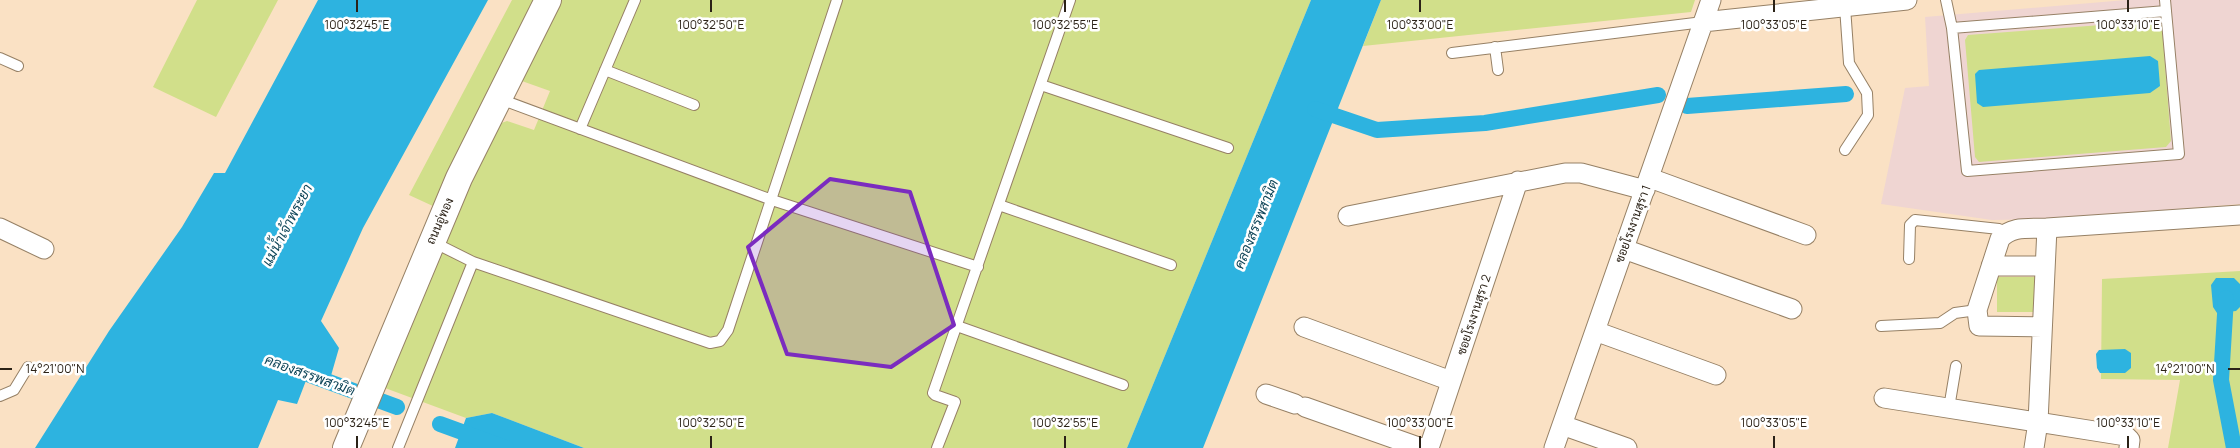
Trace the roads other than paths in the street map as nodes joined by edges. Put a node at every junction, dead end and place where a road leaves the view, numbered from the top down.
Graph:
1 (548, 0) edge
2 (635, 0) edge
3 (837, 0) edge
4 (1070, 0) edge
5 (1711, 0) edge
6 (1907, 0) edge
7 (1946, 0) edge
8 (2165, 0) edge
9 (1846, 3) edge
10 (2166, 11) junction
11 (1703, 22) junction
12 (1952, 28) junction
13 (1494, 47) junction
14 (1452, 53) dead end
15 (0, 58) edge
16 (18, 66) dead end
17 (605, 70) junction
18 (1498, 70) dead end
19 (1041, 85) junction
20 (499, 98) junction
21 (694, 105) dead end
22 (580, 129) junction
23 (1228, 148) dead end
24 (1845, 150) dead end
25 (1518, 181) junction
26 (1647, 184) junction
27 (772, 200) junction
28 (999, 205) junction
29 (2240, 215) edge
30 (1348, 216) dead end
31 (0, 228) edge
32 (2046, 228) junction
33 (2006, 232) junction
34 (1806, 234) dead end
35 (431, 241) junction
36 (44, 249) dead end
37 (1624, 249) junction
38 (1909, 259) dead end
39 (473, 262) junction
40 (1171, 265) dead end
41 (1992, 266) junction
42 (2045, 266) junction
43 (978, 267) junction
44 (1792, 309) dead end
45 (1977, 310) junction
46 (957, 326) junction
47 (1881, 326) dead end
48 (1304, 327) dead end
49 (2042, 327) junction
50 (1595, 331) junction
51 (1956, 366) dead end
52 (28, 367) dead end
53 (1716, 375) dead end
54 (1451, 381) junction
55 (1123, 385) dead end
56 (1266, 394) dead end
57 (0, 396) edge
58 (1884, 398) dead end
59 (1949, 408) junction
60 (2038, 422) junction
61 (1562, 425) junction
62 (348, 442) edge
63 (398, 448) edge
64 (937, 448) edge
65 (1421, 448) edge
66 (1429, 448) edge
67 (1554, 448) edge
68 (1627, 448) edge
69 (2034, 448) edge
70 (2129, 448) edge

1 - 20 main road, ถนนอู่ทอง
2 - 17 lane
3 - 27 lane
4 - 19 lane
5 - 11 street, ซอยโรงงานสุรา 1
6 - 9 street
7 - 12 lane
8 - 10 lane
9 - 11 street
9 - 24 lane
10 - 12 lane
10 - 12 lane
11 - 13 lane
11 - 26 street, ซอยโรงงานสุรา 1
13 - 14 lane
13 - 18 lane
15 - 16 lane
17 - 21 lane
17 - 22 lane
19 - 23 lane
19 - 28 lane
20 - 22 lane
20 - 35 main road, ถนนอู่ทอง
22 - 27 lane
25 - 26 street
25 - 30 street
25 - 54 street, ซอยโรงงานสุรา 2
26 - 34 street
26 - 37 street, ซอยโรงงานสุรา 1
27 - 39 lane
27 - 43 lane
28 - 40 lane
28 - 43 lane
29 - 32 street
31 - 36 street
32 - 33 street
32 - 42 street
33 - 38 lane
33 - 41 street
35 - 39 lane
35 - 62 main road, ถนนอู่ทอง
37 - 44 street
37 - 50 street, ซอยโรงงานสุรา 1
39 - 63 lane
41 - 42 street
41 - 45 street
42 - 49 street
43 - 46 lane
45 - 47 lane
45 - 49 street
46 - 55 lane
46 - 64 lane
48 - 54 street
49 - 60 street
50 - 53 street
50 - 61 street, ซอยโรงงานสุรา 1
51 - 59 lane
52 - 57 lane
54 - 66 street, ซอยโรงงานสุรา 2
56 - 65 street
58 - 59 street
59 - 60 street
60 - 69 street
60 - 70 street
61 - 67 street, ซอยโรงงานสุรา 1
61 - 68 street

